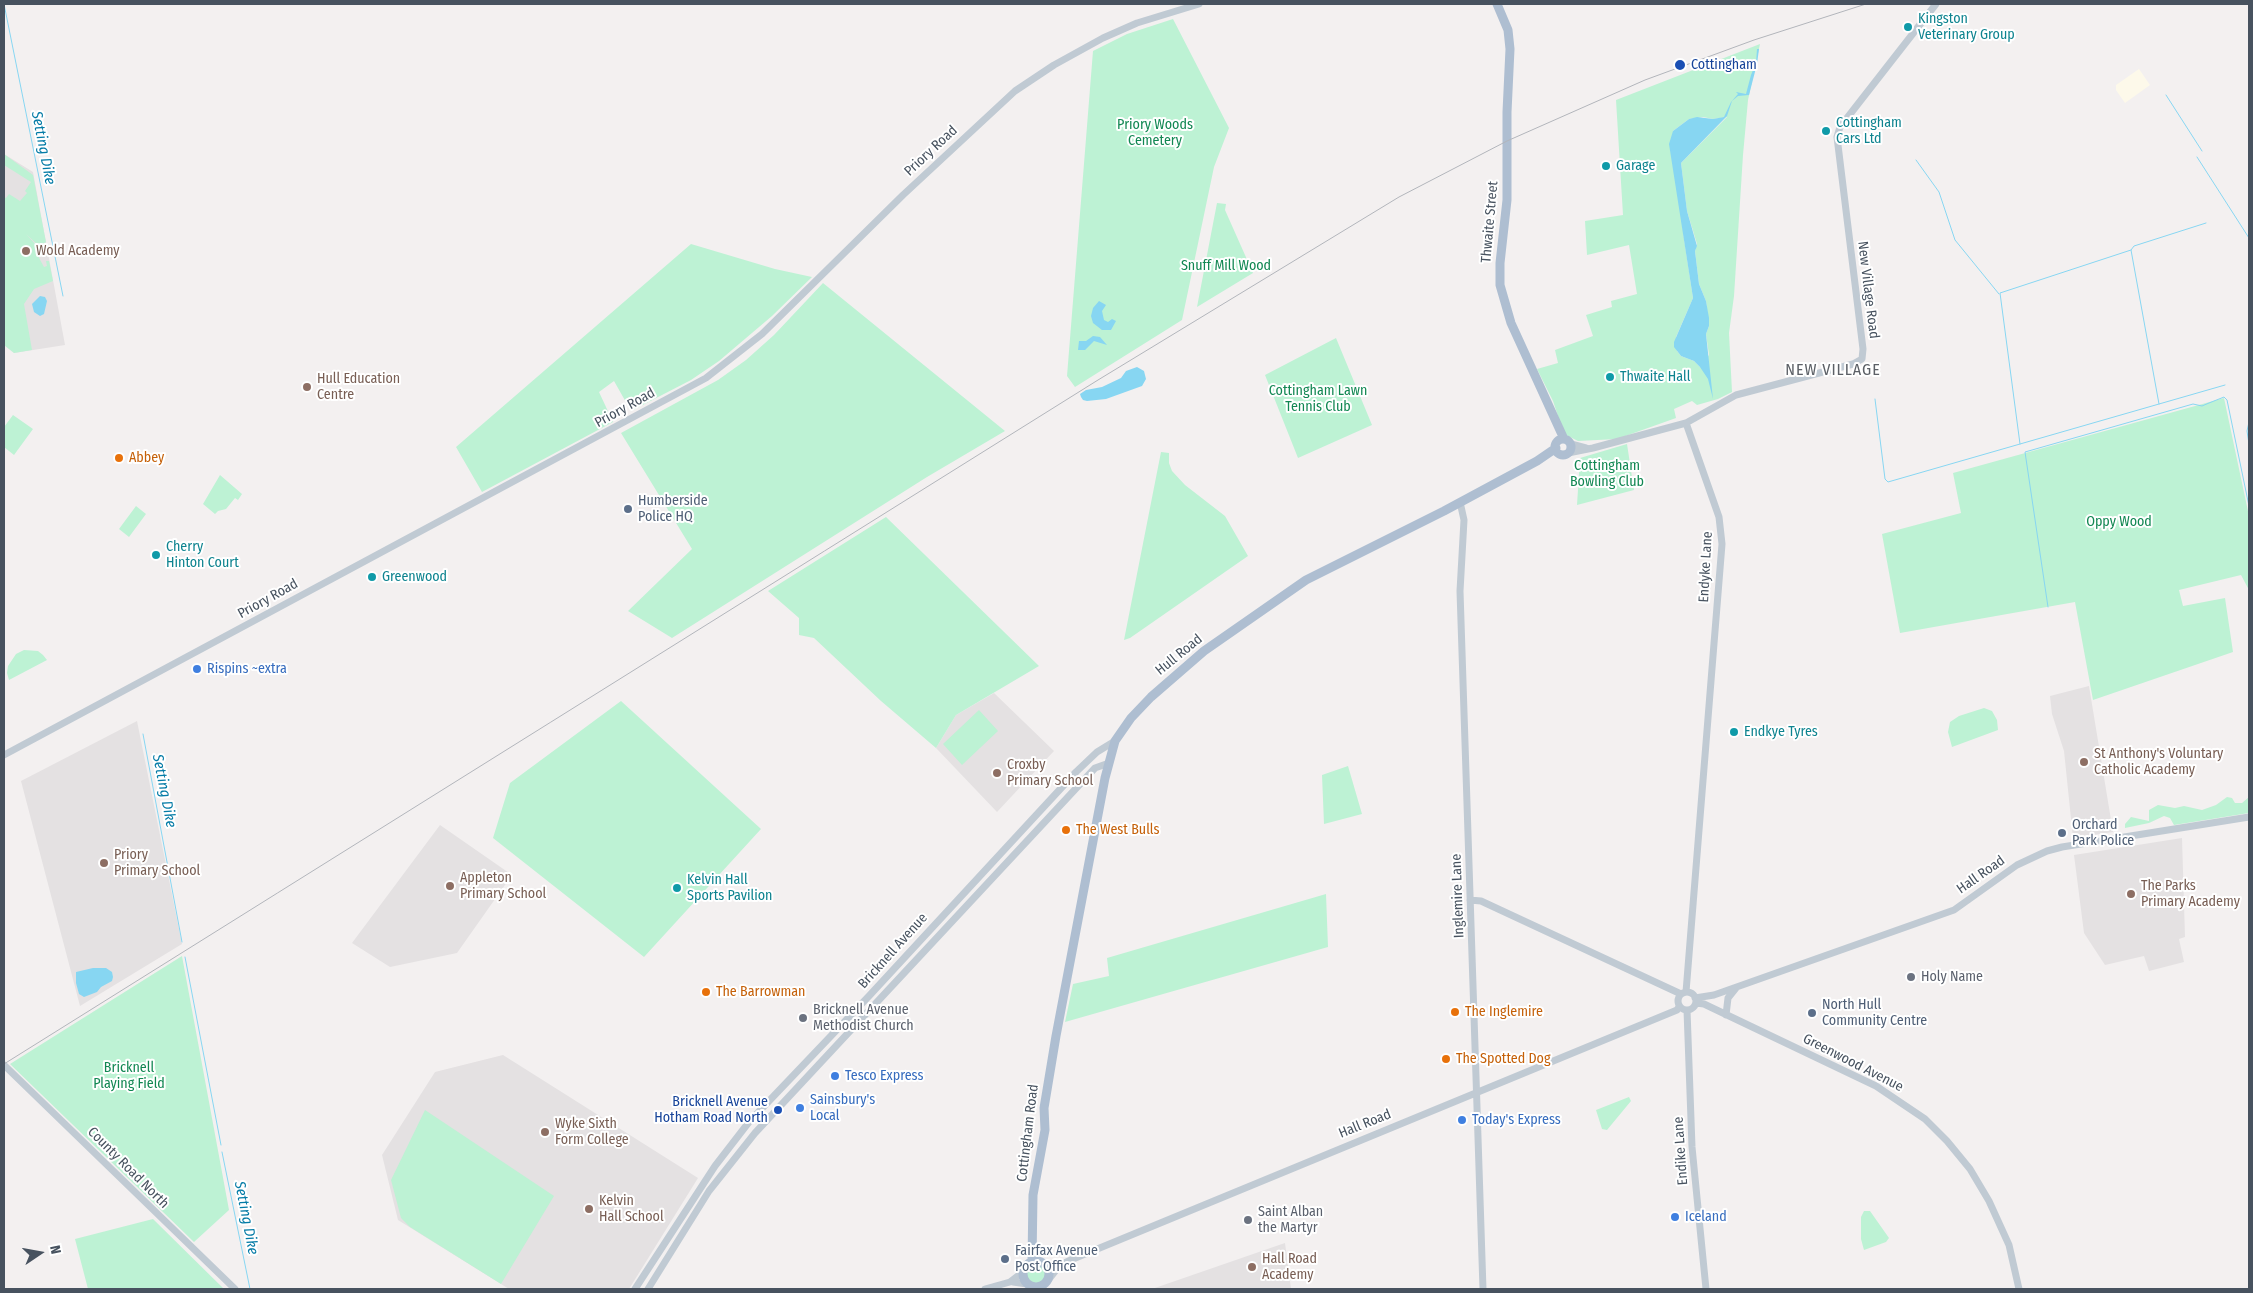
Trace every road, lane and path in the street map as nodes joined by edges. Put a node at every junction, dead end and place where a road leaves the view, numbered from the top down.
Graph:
1 (1199, 4) edge
2 (1497, 4) edge
3 (1936, 4) edge
4 (1686, 423) junction
5 (1563, 447) junction
6 (1460, 502) junction
7 (1115, 741) junction
8 (4, 755) edge
9 (1108, 763) junction
10 (2249, 817) edge
11 (1470, 900) junction
12 (1736, 988) junction
13 (1683, 993) junction
14 (1696, 1000) junction
15 (1679, 1007) junction
16 (1687, 1010) junction
17 (1726, 1015) junction
18 (1056, 1036) joint
19 (4, 1065) edge
20 (1476, 1093) junction
21 (675, 1228) junction
22 (684, 1233) junction
23 (1039, 1262) junction
24 (1060, 1265) junction
25 (1023, 1272) junction
26 (1010, 1282) junction
27 (1045, 1284) edge
28 (1030, 1286) edge
29 (235, 1289) edge
30 (635, 1289) edge
31 (648, 1289) edge
32 (985, 1289) edge
33 (1483, 1289) edge
34 (1706, 1289) edge
35 (2019, 1289) edge

1 - 8 street, Priory Road
2 - 5 main road, Thwaite Street
3 - 4 street, New Village Road
4 - 5 street, New Village Road
4 - 13 street, Endyke Lane
5 - 6 main road, Hull Road
6 - 7 main road, Hull Road
6 - 11 street, Inglemire Lane
7 - 9 main road, Hull Road
7 - 21 street, Bricknell Avenue
9 - 18 main road, Hull Road
9 - 22 street, Bricknell Avenue
10 - 12 street, Hall Road
11 - 13 street
11 - 20 street, Inglemire Lane
12 - 14 street, Hall Road
12 - 17 street
13 - 14 street
13 - 15 street
14 - 16 street
14 - 17 street, Greenwood Avenue
15 - 16 street
15 - 20 street, Hall Road
16 - 34 street, Endike Lane
17 - 35 street, Greenwood Avenue
18 - 23 main road, Cottingham Road
19 - 29 street, County Road North
20 - 24 street, Hall Road
20 - 33 street, Inglemire Lane
21 - 22 street
21 - 30 street, Bricknell Avenue
22 - 31 street, Bricknell Avenue
23 - 24 street, Hall Road
23 - 25 main road
23 - 27 main road
24 - 27 street, Hall Road
25 - 26 street
25 - 28 main road
26 - 28 street
26 - 32 street
27 - 28 main road

